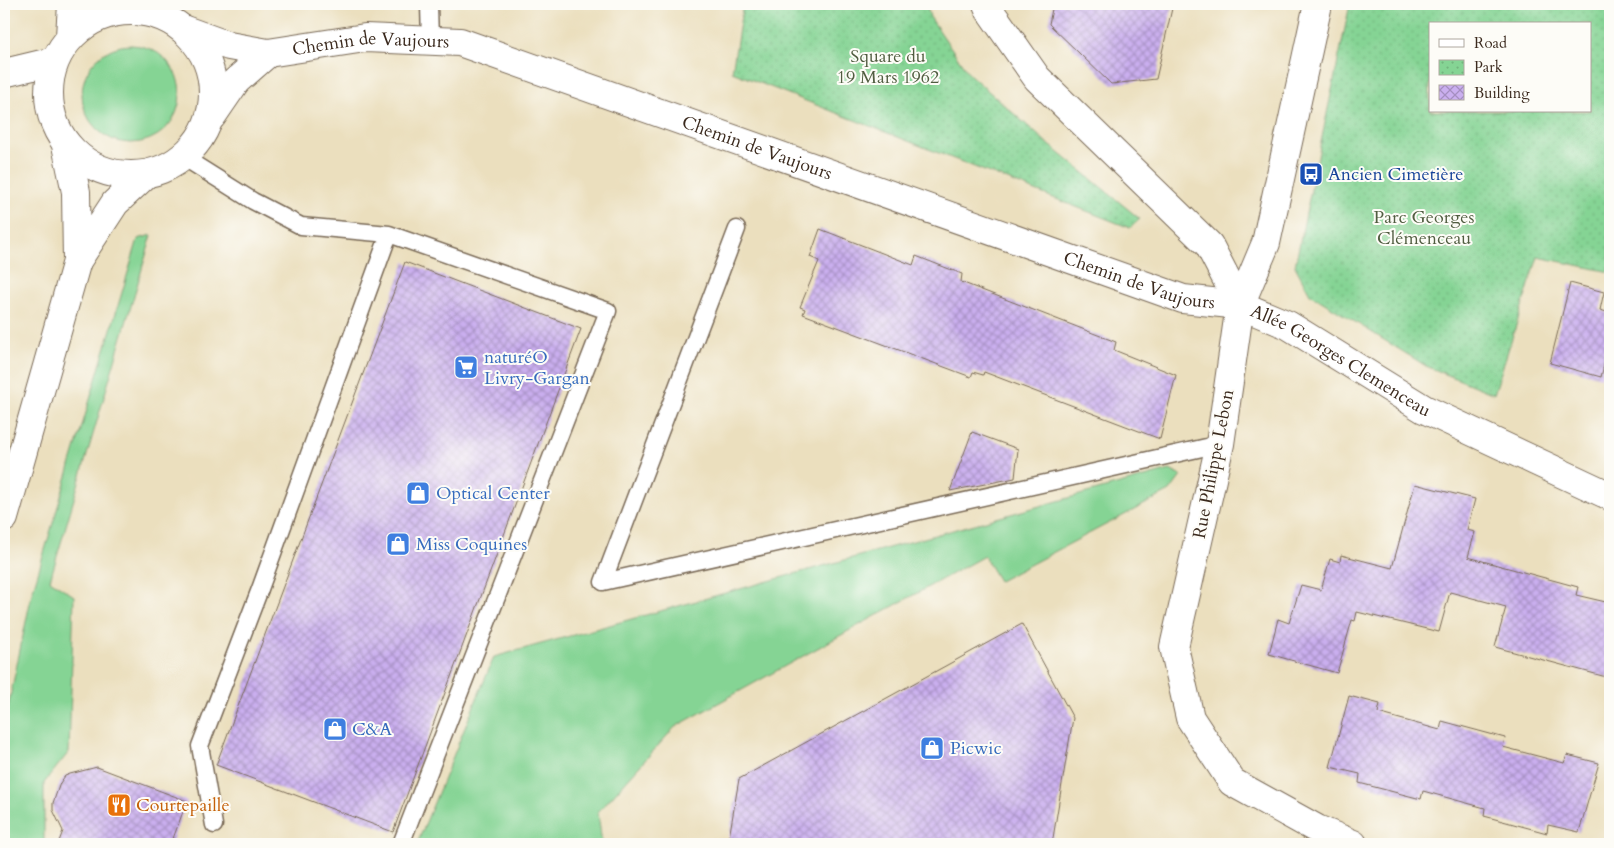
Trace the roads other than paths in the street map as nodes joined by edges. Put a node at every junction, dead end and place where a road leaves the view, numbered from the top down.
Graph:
1 (72, 4) edge
2 (429, 4) edge
3 (987, 4) edge
4 (1318, 4) edge
5 (114, 7) edge
6 (185, 30) junction
7 (70, 36) junction
8 (430, 41) junction
9 (268, 53) junction
10 (54, 61) junction
11 (4, 73) edge
12 (210, 120) junction
13 (66, 145) junction
14 (183, 157) junction
15 (145, 175) junction
16 (737, 229) dead end
17 (389, 234) junction
18 (77, 261) junction
19 (1240, 306) junction
20 (1220, 444) junction
21 (1610, 496) edge
22 (4, 518) edge
23 (214, 825) dead end
24 (401, 844) edge
25 (1353, 844) edge

1 - 7 street
2 - 8 lane
3 - 19 street, Allée Georges Clemenceau
4 - 19 street, Rue Philippe Lebon
5 - 6 street
5 - 7 street
6 - 9 street, Chemin de Vaujours
6 - 12 street
7 - 10 street
8 - 9 street, Chemin de Vaujours
8 - 19 street, Chemin de Vaujours
9 - 12 street, Chemin de Vaujours
10 - 11 street
10 - 13 street
12 - 14 street
13 - 15 street
13 - 18 street
14 - 15 street
14 - 17 lane
15 - 18 street
16 - 20 lane
17 - 23 lane
17 - 24 lane
18 - 22 street
19 - 20 street, Rue Philippe Lebon
19 - 21 street, Allée Georges Clemenceau
20 - 25 street, Rue Philippe Lebon

